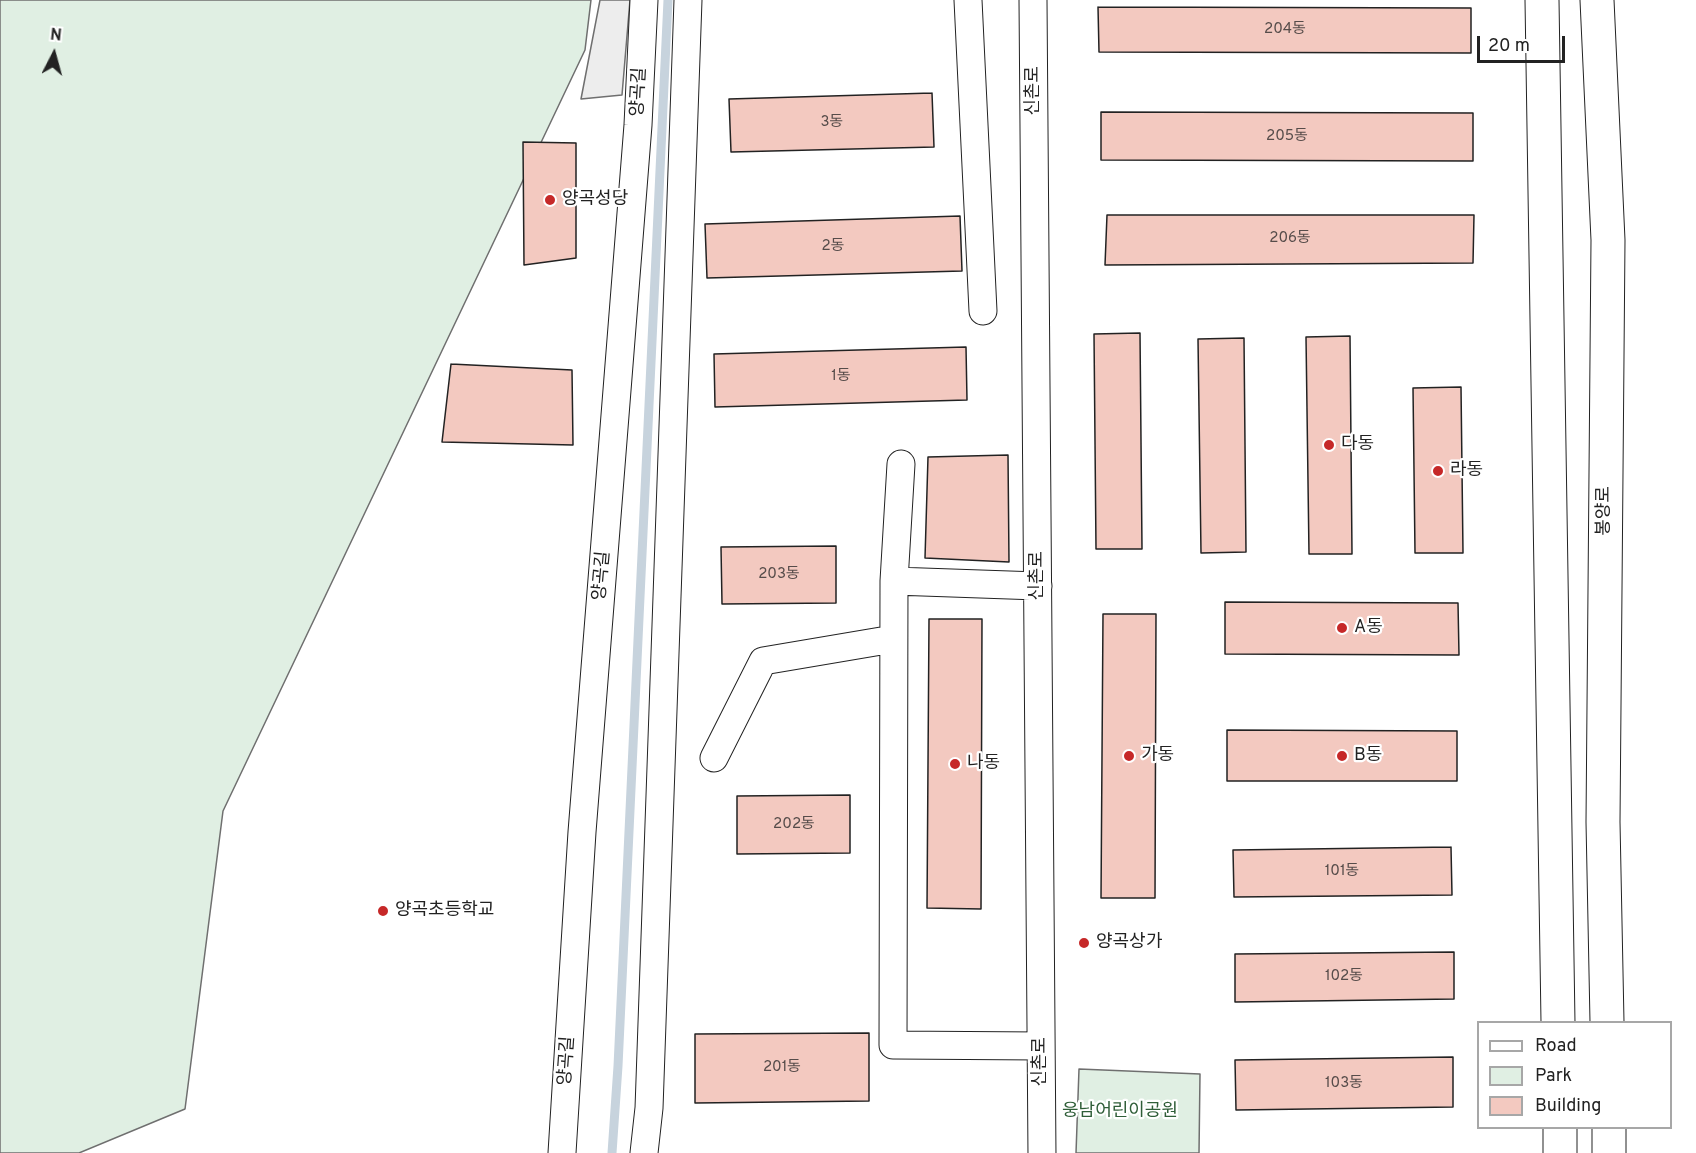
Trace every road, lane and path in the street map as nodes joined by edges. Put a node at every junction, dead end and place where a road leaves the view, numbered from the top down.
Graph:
1 (644, 0) edge
2 (688, 0) edge
3 (968, 0) edge
4 (1033, 0) edge
5 (1542, 0) edge
6 (1598, 0) edge
7 (983, 311) dead end
8 (901, 464) dead end
9 (894, 581) junction
10 (1038, 586) junction
11 (893, 639) junction
12 (714, 758) dead end
13 (1558, 1021) edge
14 (1607, 1021) edge
15 (1041, 1046) junction
16 (1560, 1129) edge
17 (1609, 1129) edge
18 (562, 1153) edge
19 (644, 1153) edge
20 (1042, 1153) edge
21 (1560, 1153) edge
22 (1610, 1153) edge

1 - 18 street, 양곡길
2 - 19 street
3 - 7 street
4 - 10 street, 신촌로
5 - 13 main road
6 - 14 main road, 봉양로
8 - 9 street
9 - 10 street
9 - 11 street
10 - 15 street, 신촌로
11 - 12 street
11 - 15 street
15 - 20 street, 신촌로
16 - 21 main road
17 - 22 main road

